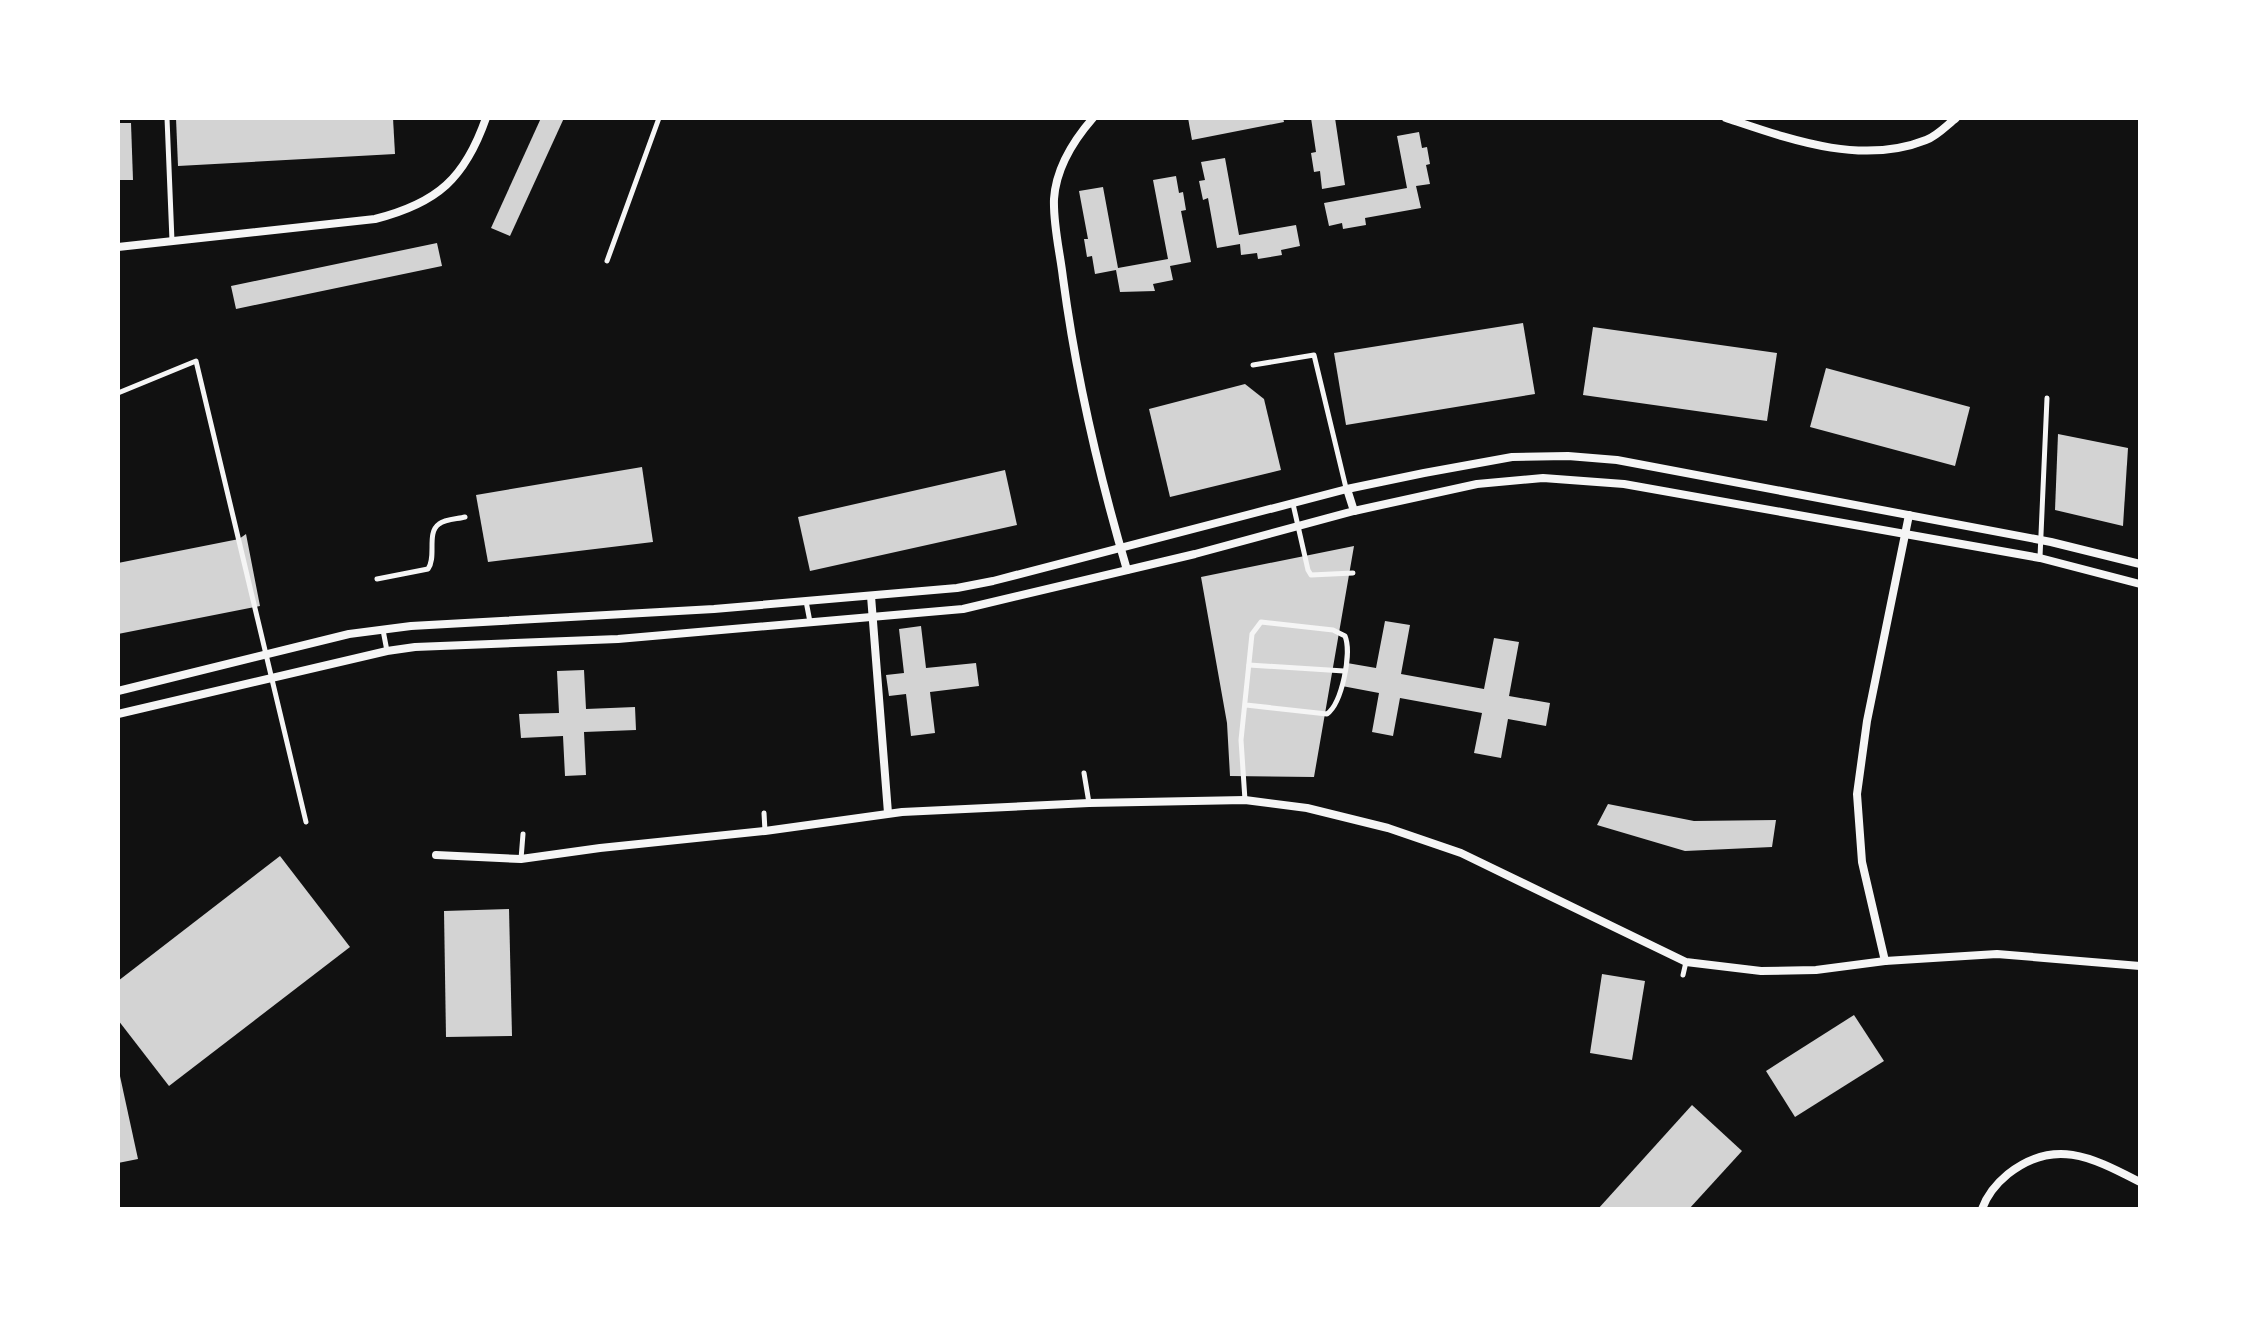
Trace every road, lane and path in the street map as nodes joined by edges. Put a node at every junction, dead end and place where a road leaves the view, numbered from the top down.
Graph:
1 (167, 118) edge
2 (486, 118) edge
3 (659, 118) edge
4 (1093, 118) edge
5 (1726, 118) edge
6 (1956, 118) edge
7 (172, 242) junction
8 (118, 247) edge
9 (607, 261) dead end
10 (1253, 365) dead end
11 (118, 393) edge
12 (2047, 398) dead end
13 (1347, 489) junction
14 (1292, 503) junction
15 (1354, 511) junction
16 (1909, 515) junction
17 (465, 517) dead end
18 (1297, 525) junction
19 (1906, 535) junction
20 (2040, 541) junction
21 (1120, 546) junction
22 (2040, 558) junction
23 (2140, 564) edge
24 (1127, 570) junction
25 (1353, 573) dead end
26 (377, 579) dead end
27 (2140, 584) edge
28 (871, 596) junction
29 (806, 601) junction
30 (872, 617) junction
31 (810, 623) junction
32 (383, 630) junction
33 (387, 651) junction
34 (1249, 665) junction
35 (1344, 671) junction
36 (118, 691) edge
37 (1246, 705) junction
38 (118, 714) edge
39 (1084, 773) dead end
40 (1245, 800) junction
41 (1089, 803) junction
42 (764, 813) dead end
43 (888, 813) junction
44 (306, 822) dead end
45 (765, 831) junction
46 (523, 834) dead end
47 (436, 855) dead end
48 (521, 859) junction
49 (1885, 961) junction
50 (1686, 962) junction
51 (2140, 966) edge
52 (1683, 975) dead end
53 (2140, 1182) edge
54 (1982, 1209) edge

1 - 7 lane
2 - 7 street
3 - 9 lane
4 - 21 street
5 - 6 street
7 - 8 street
10 - 13 lane
11 - 44 lane
12 - 20 lane
13 - 14 street
13 - 15 street
13 - 16 street
14 - 18 lane
14 - 21 street
15 - 18 street
15 - 19 street
16 - 19 street
16 - 20 street
17 - 26 lane
18 - 24 street
18 - 25 lane
19 - 22 street
19 - 49 street
20 - 22 lane
20 - 23 street
21 - 24 street
21 - 28 street
22 - 27 street
24 - 30 street
28 - 29 street
28 - 30 street
29 - 31 lane
29 - 32 street
30 - 31 street
30 - 43 street
31 - 33 street
32 - 33 lane
32 - 36 street
33 - 38 street
34 - 35 lane
34 - 35 lane
34 - 37 lane
35 - 37 lane
37 - 40 lane
39 - 41 lane
40 - 41 street
40 - 50 street
41 - 43 street
42 - 45 lane
43 - 45 street
45 - 48 street
46 - 48 lane
47 - 48 street
49 - 50 street
49 - 51 street
50 - 52 lane
53 - 54 street

